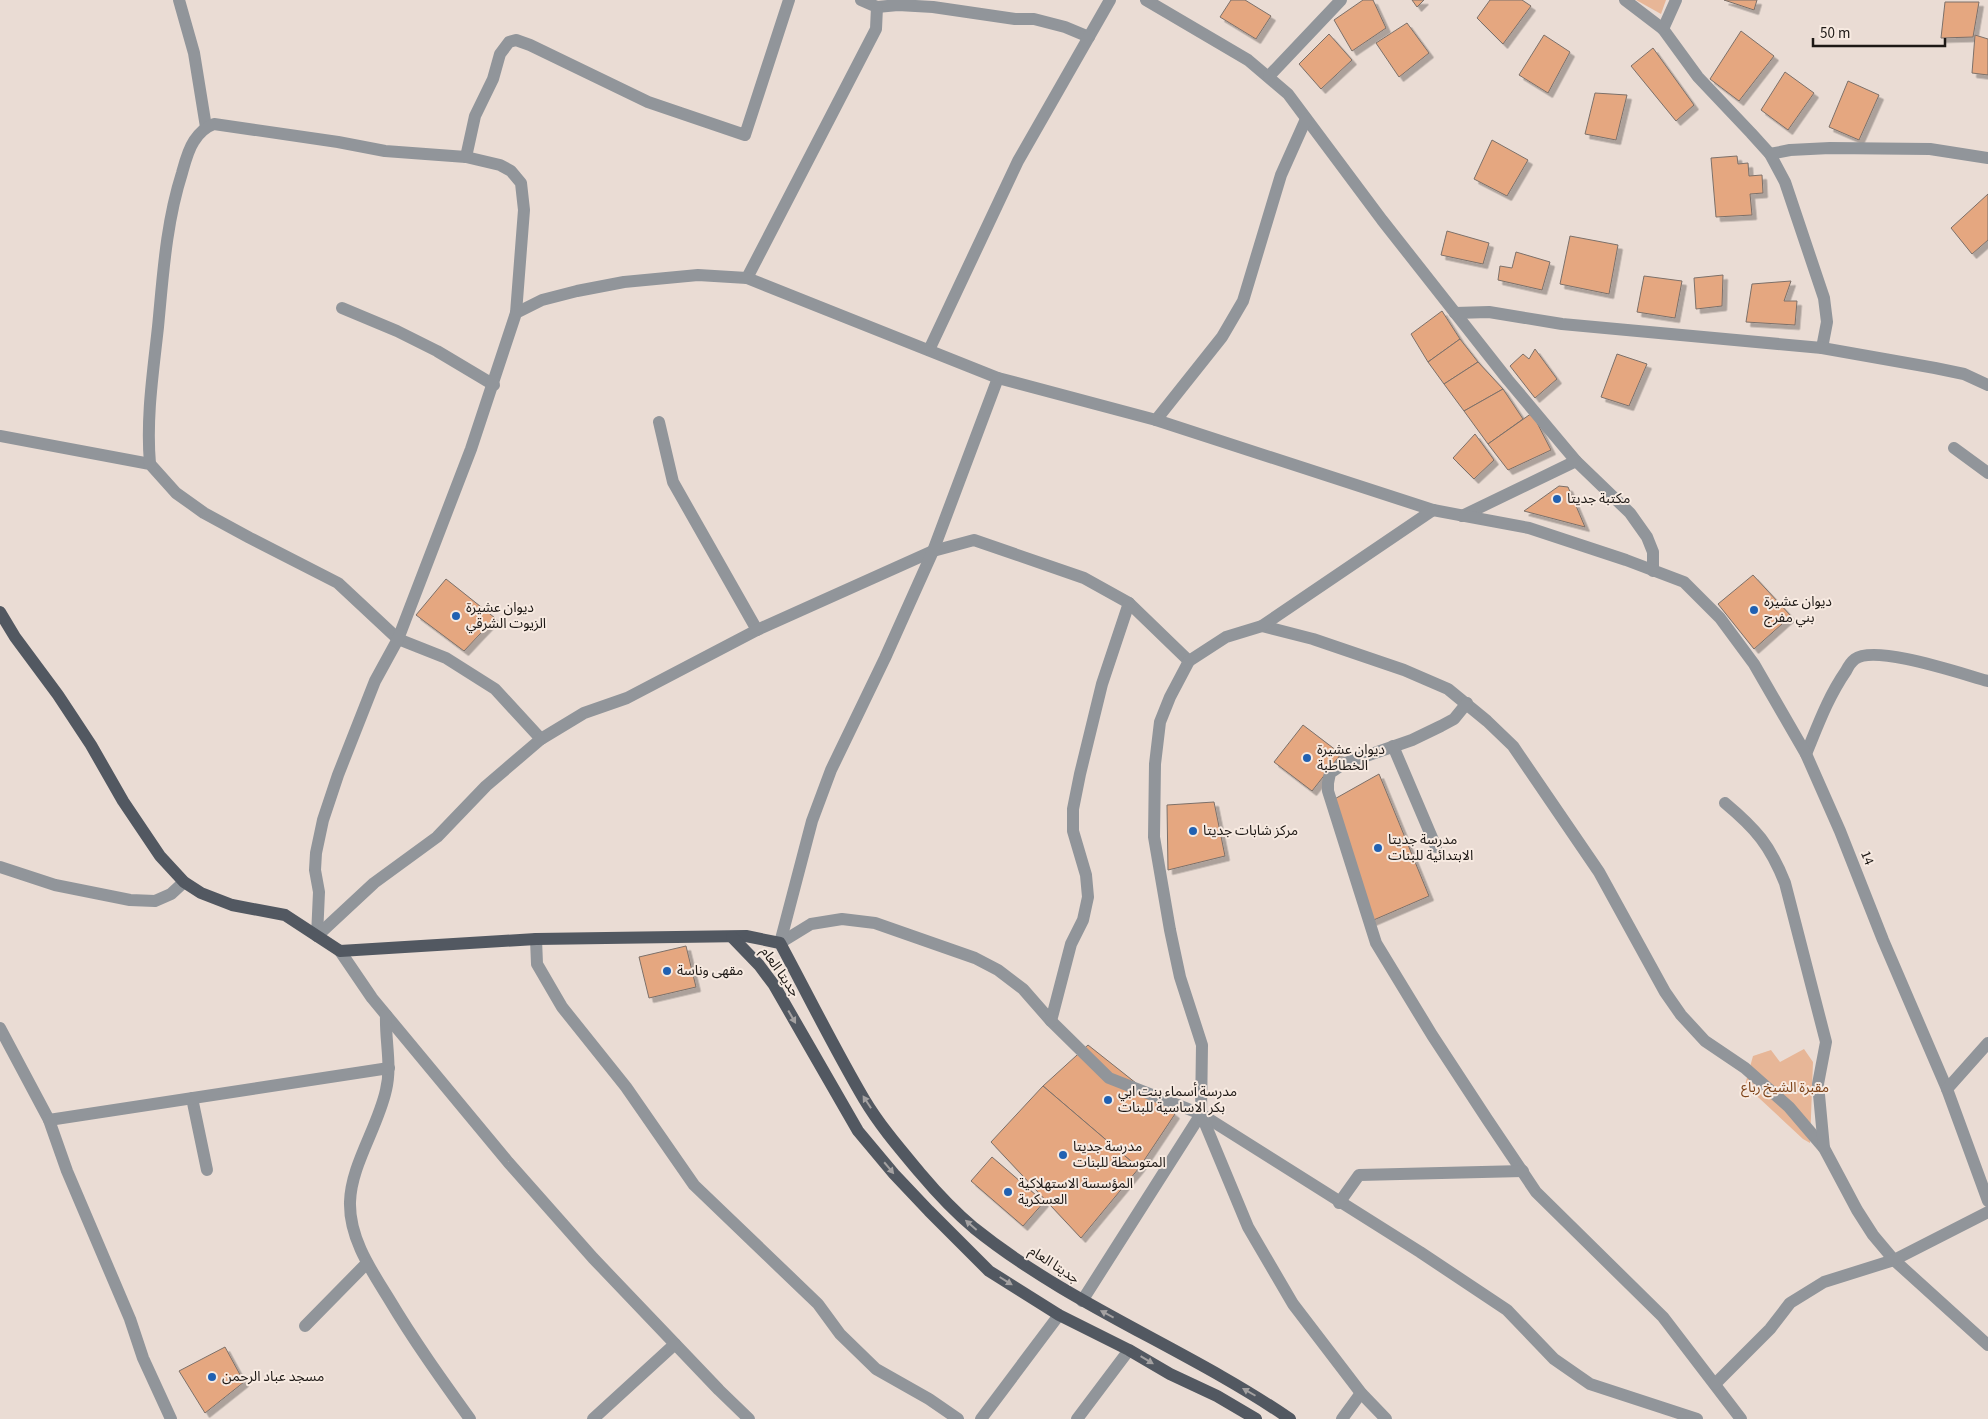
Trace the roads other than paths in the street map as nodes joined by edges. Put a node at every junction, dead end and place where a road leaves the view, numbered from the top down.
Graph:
1 (180, 0) edge
2 (789, 0) edge
3 (861, 0) edge
4 (1110, 0) edge
5 (1146, 0) edge
6 (1341, 0) edge
7 (1625, 0) edge
8 (1676, 0) edge
9 (877, 7) junction
10 (1663, 29) junction
11 (1089, 37) junction
12 (1269, 76) junction
13 (1306, 119) junction
14 (206, 127) junction
15 (1770, 154) junction
16 (466, 157) junction
17 (1988, 158) edge
18 (747, 278) junction
19 (342, 308) dead end
20 (516, 313) junction
21 (1455, 313) junction
22 (1822, 348) junction
23 (929, 350) junction
24 (998, 378) junction
25 (1988, 384) edge
26 (494, 385) junction
27 (1156, 420) junction
28 (658, 422) dead end
29 (0, 436) edge
30 (1954, 448) dead end
31 (1576, 461) junction
32 (150, 464) junction
33 (1988, 473) edge
34 (1433, 510) junction
35 (1462, 516) junction
36 (933, 551) junction
37 (1653, 571) junction
38 (1129, 603) junction
39 (0, 612) edge
40 (1262, 626) junction
41 (757, 630) junction
42 (398, 639) junction
43 (1189, 660) junction
44 (1988, 681) edge
45 (1467, 703) junction
46 (541, 739) junction
47 (1393, 746) junction
48 (1806, 754) junction
49 (1725, 803) dead end
50 (1436, 847) dead end
51 (0, 867) edge
52 (184, 882) junction
53 (317, 936) junction
54 (732, 936) junction
55 (536, 939) junction
56 (780, 943) junction
57 (340, 951) junction
58 (386, 1015) junction
59 (1051, 1021) junction
60 (0, 1028) edge
61 (1988, 1043) edge
62 (389, 1068) junction
63 (1947, 1089) junction
64 (192, 1098) junction
65 (1200, 1114) junction
66 (49, 1120) junction
67 (1824, 1148) junction
68 (208, 1170) dead end
69 (1523, 1171) junction
70 (1988, 1201) edge
71 (1339, 1203) junction
72 (1988, 1212) edge
73 (1894, 1260) junction
74 (367, 1262) junction
75 (1082, 1301) junction
76 (1059, 1314) junction
77 (304, 1326) dead end
78 (675, 1344) junction
79 (1988, 1345) edge
80 (1129, 1350) junction
81 (1181, 1354) junction
82 (1170, 1374) junction
83 (1714, 1384) junction
84 (1361, 1392) junction
85 (171, 1419) edge
86 (470, 1419) edge
87 (593, 1419) edge
88 (749, 1419) edge
89 (958, 1419) edge
90 (981, 1419) edge
91 (1077, 1419) edge
92 (1256, 1419) edge
93 (1290, 1419) edge
94 (1342, 1419) edge
95 (1386, 1419) edge
96 (1697, 1419) edge
97 (1741, 1419) edge

1 - 14 street
2 - 16 street
3 - 9 street
4 - 11 street
5 - 12 street
6 - 12 street
7 - 10 street
8 - 10 street
9 - 11 street
9 - 18 street
10 - 15 street
11 - 23 street
12 - 13 street
13 - 21 street
13 - 27 street
14 - 16 street
14 - 32 street
15 - 17 street
15 - 22 street
16 - 20 street
18 - 20 street, 14
18 - 23 street, 14
19 - 26 street
20 - 26 street
21 - 22 street
21 - 31 street
22 - 25 street
23 - 24 street, 14
24 - 27 street, 14
24 - 36 street
26 - 42 street
27 - 34 street, 14
28 - 41 street
29 - 32 street
30 - 33 street
31 - 35 street
31 - 37 street
32 - 42 street
34 - 35 street, 14
34 - 40 street
35 - 37 street, 14
36 - 38 street
36 - 41 street
36 - 56 street
37 - 48 street, 14
38 - 43 street
38 - 59 street
39 - 52 main road
40 - 43 street
40 - 45 street
41 - 46 street
42 - 46 street
42 - 53 street
43 - 65 street
44 - 48 street
45 - 47 street
45 - 67 street
46 - 53 street
47 - 50 street
47 - 69 street
48 - 63 street, 14
49 - 67 street
51 - 52 street
52 - 53 main road
53 - 57 main road
54 - 55 main road
54 - 56 main road, جديتا العام
54 -> 76 main road, جديتا العام
55 - 57 main road
55 - 89 street
56 - 59 street
75 -> 56 main road, جديتا العام
57 - 58 street
58 - 62 street
58 - 78 street
59 - 65 street
60 - 66 street
61 - 63 street
62 - 64 street
62 - 74 street
63 - 70 street, 14
64 - 66 street
64 - 68 street
65 - 71 street
65 - 75 street
65 - 84 street
66 - 85 street
67 - 73 street
69 - 71 street
69 - 83 street
71 - 96 street
72 - 73 street
73 - 79 street
73 - 83 street
74 - 77 street
74 - 86 street
81 -> 75 main road, جديتا العام
76 - 80 main road, جديتا العام
76 - 90 street
78 - 87 street
78 - 88 street
80 -> 82 main road, جديتا العام
80 - 91 street
81 - 82 main road
93 -> 81 main road, جديتا العام
82 - 92 main road, جديتا العام
83 - 97 street
84 - 94 street
84 - 95 street

